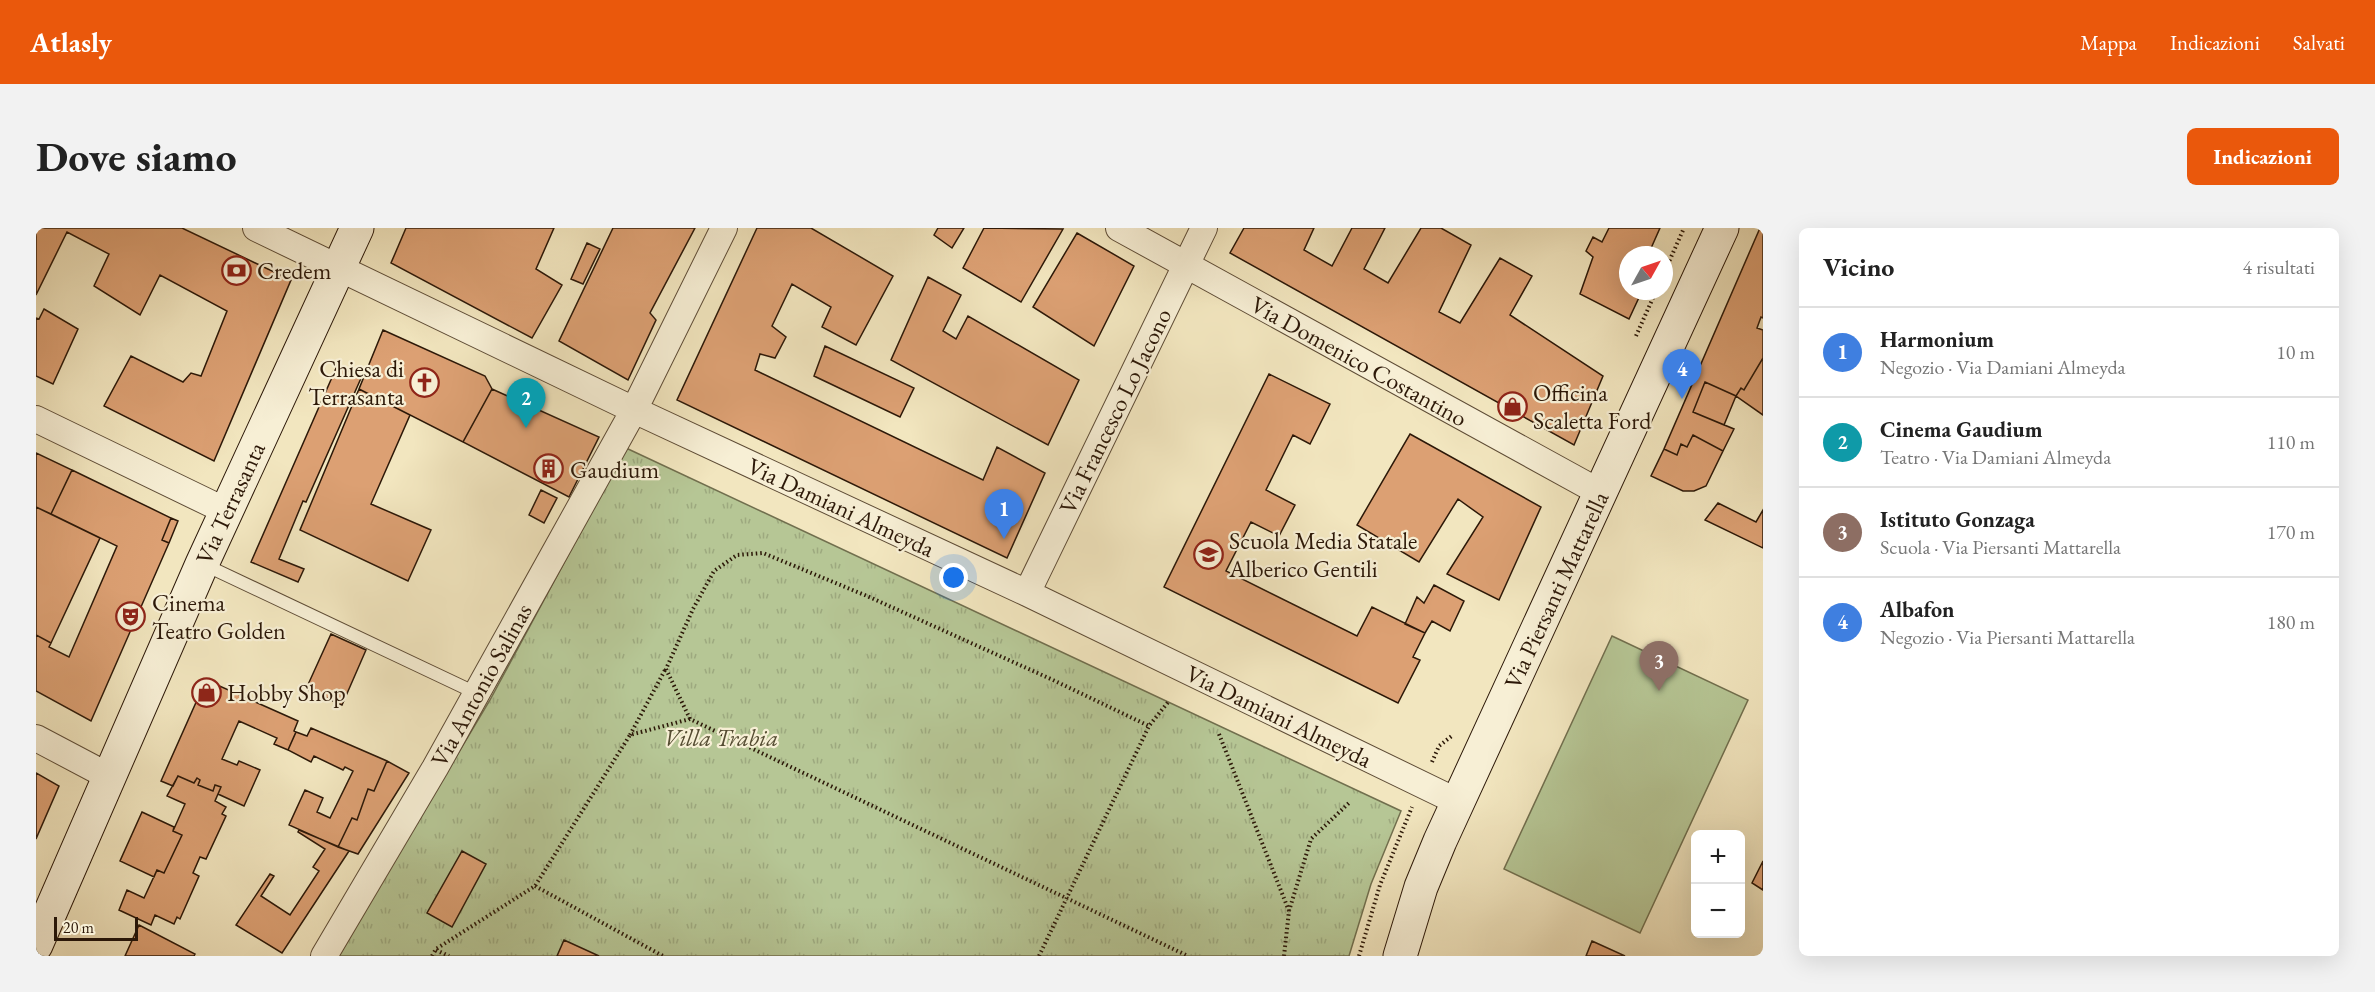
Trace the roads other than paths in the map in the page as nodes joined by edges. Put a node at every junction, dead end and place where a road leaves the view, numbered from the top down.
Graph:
1 (256, 228) edge
2 (357, 228) edge
3 (724, 228) edge
4 (1119, 228) edge
5 (1204, 228) edge
6 (1722, 228) edge
7 (1186, 266) junction
8 (339, 268) junction
9 (634, 410) junction
10 (36, 419) edge
11 (1601, 493) junction
12 (226, 511) junction
13 (202, 564) junction
14 (1027, 593) junction
15 (476, 693) junction
16 (36, 738) edge
17 (108, 776) junction
18 (1458, 802) junction
19 (36, 945) edge
20 (324, 956) edge
21 (1400, 956) edge

1 - 8 street, Via Damiani Almeyda
2 - 8 street, Via Terrasanta
3 - 9 street, Via Antonio Salinas
4 - 7 street, Via Domenico Costantino
5 - 7 street, Via Francesco Lo Jacono
6 - 11 street, Via Piersanti Mattarella
7 - 11 street, Via Domenico Costantino
7 - 14 street, Via Francesco Lo Jacono
8 - 9 street, Via Damiani Almeyda
8 - 12 street, Via Terrasanta
9 - 14 street, Via Damiani Almeyda
9 - 15 street, Via Antonio Salinas
10 - 12 street
11 - 18 street, Via Piersanti Mattarella
12 - 13 street, Via Terrasanta
13 - 15 lane
13 - 17 street, Via Terrasanta
14 - 18 street, Via Damiani Almeyda
15 - 20 street, Via Antonio Salinas
16 - 17 street
17 - 19 street, Via Terrasanta
18 - 21 street, Via Piersanti Mattarella

